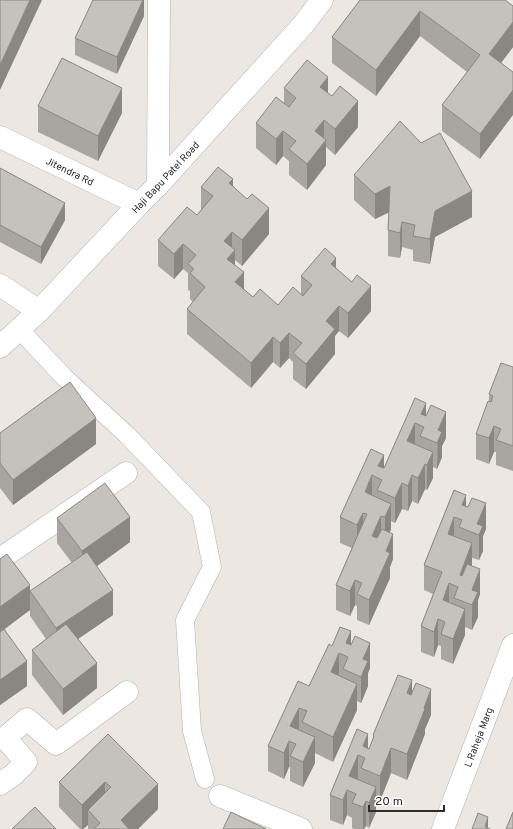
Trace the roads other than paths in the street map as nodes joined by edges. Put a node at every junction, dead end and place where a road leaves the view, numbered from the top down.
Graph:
1 (159, 0) edge
2 (322, 0) edge
3 (0, 137) edge
4 (158, 185) junction
5 (139, 204) junction
6 (0, 285) edge
7 (39, 310) junction
8 (19, 329) junction
9 (0, 347) edge
10 (126, 473) dead end
11 (0, 559) edge
12 (513, 645) edge
13 (127, 692) dead end
14 (205, 779) dead end
15 (0, 784) edge
16 (220, 796) dead end
17 (301, 829) edge
18 (443, 829) edge

1 - 4 street
2 - 4 street, Haji Bapu Patel Road
3 - 5 street, Jitendra Rd
4 - 5 street, Haji Bapu Patel Road
5 - 7 street, Haji Bapu Patel Road
6 - 7 street
7 - 8 street, Haji Bapu Patel Road
8 - 9 street, Haji Bapu Patel Road
8 - 14 street
10 - 11 street
12 - 18 street, L Raheja Marg
13 - 15 street
16 - 17 street

